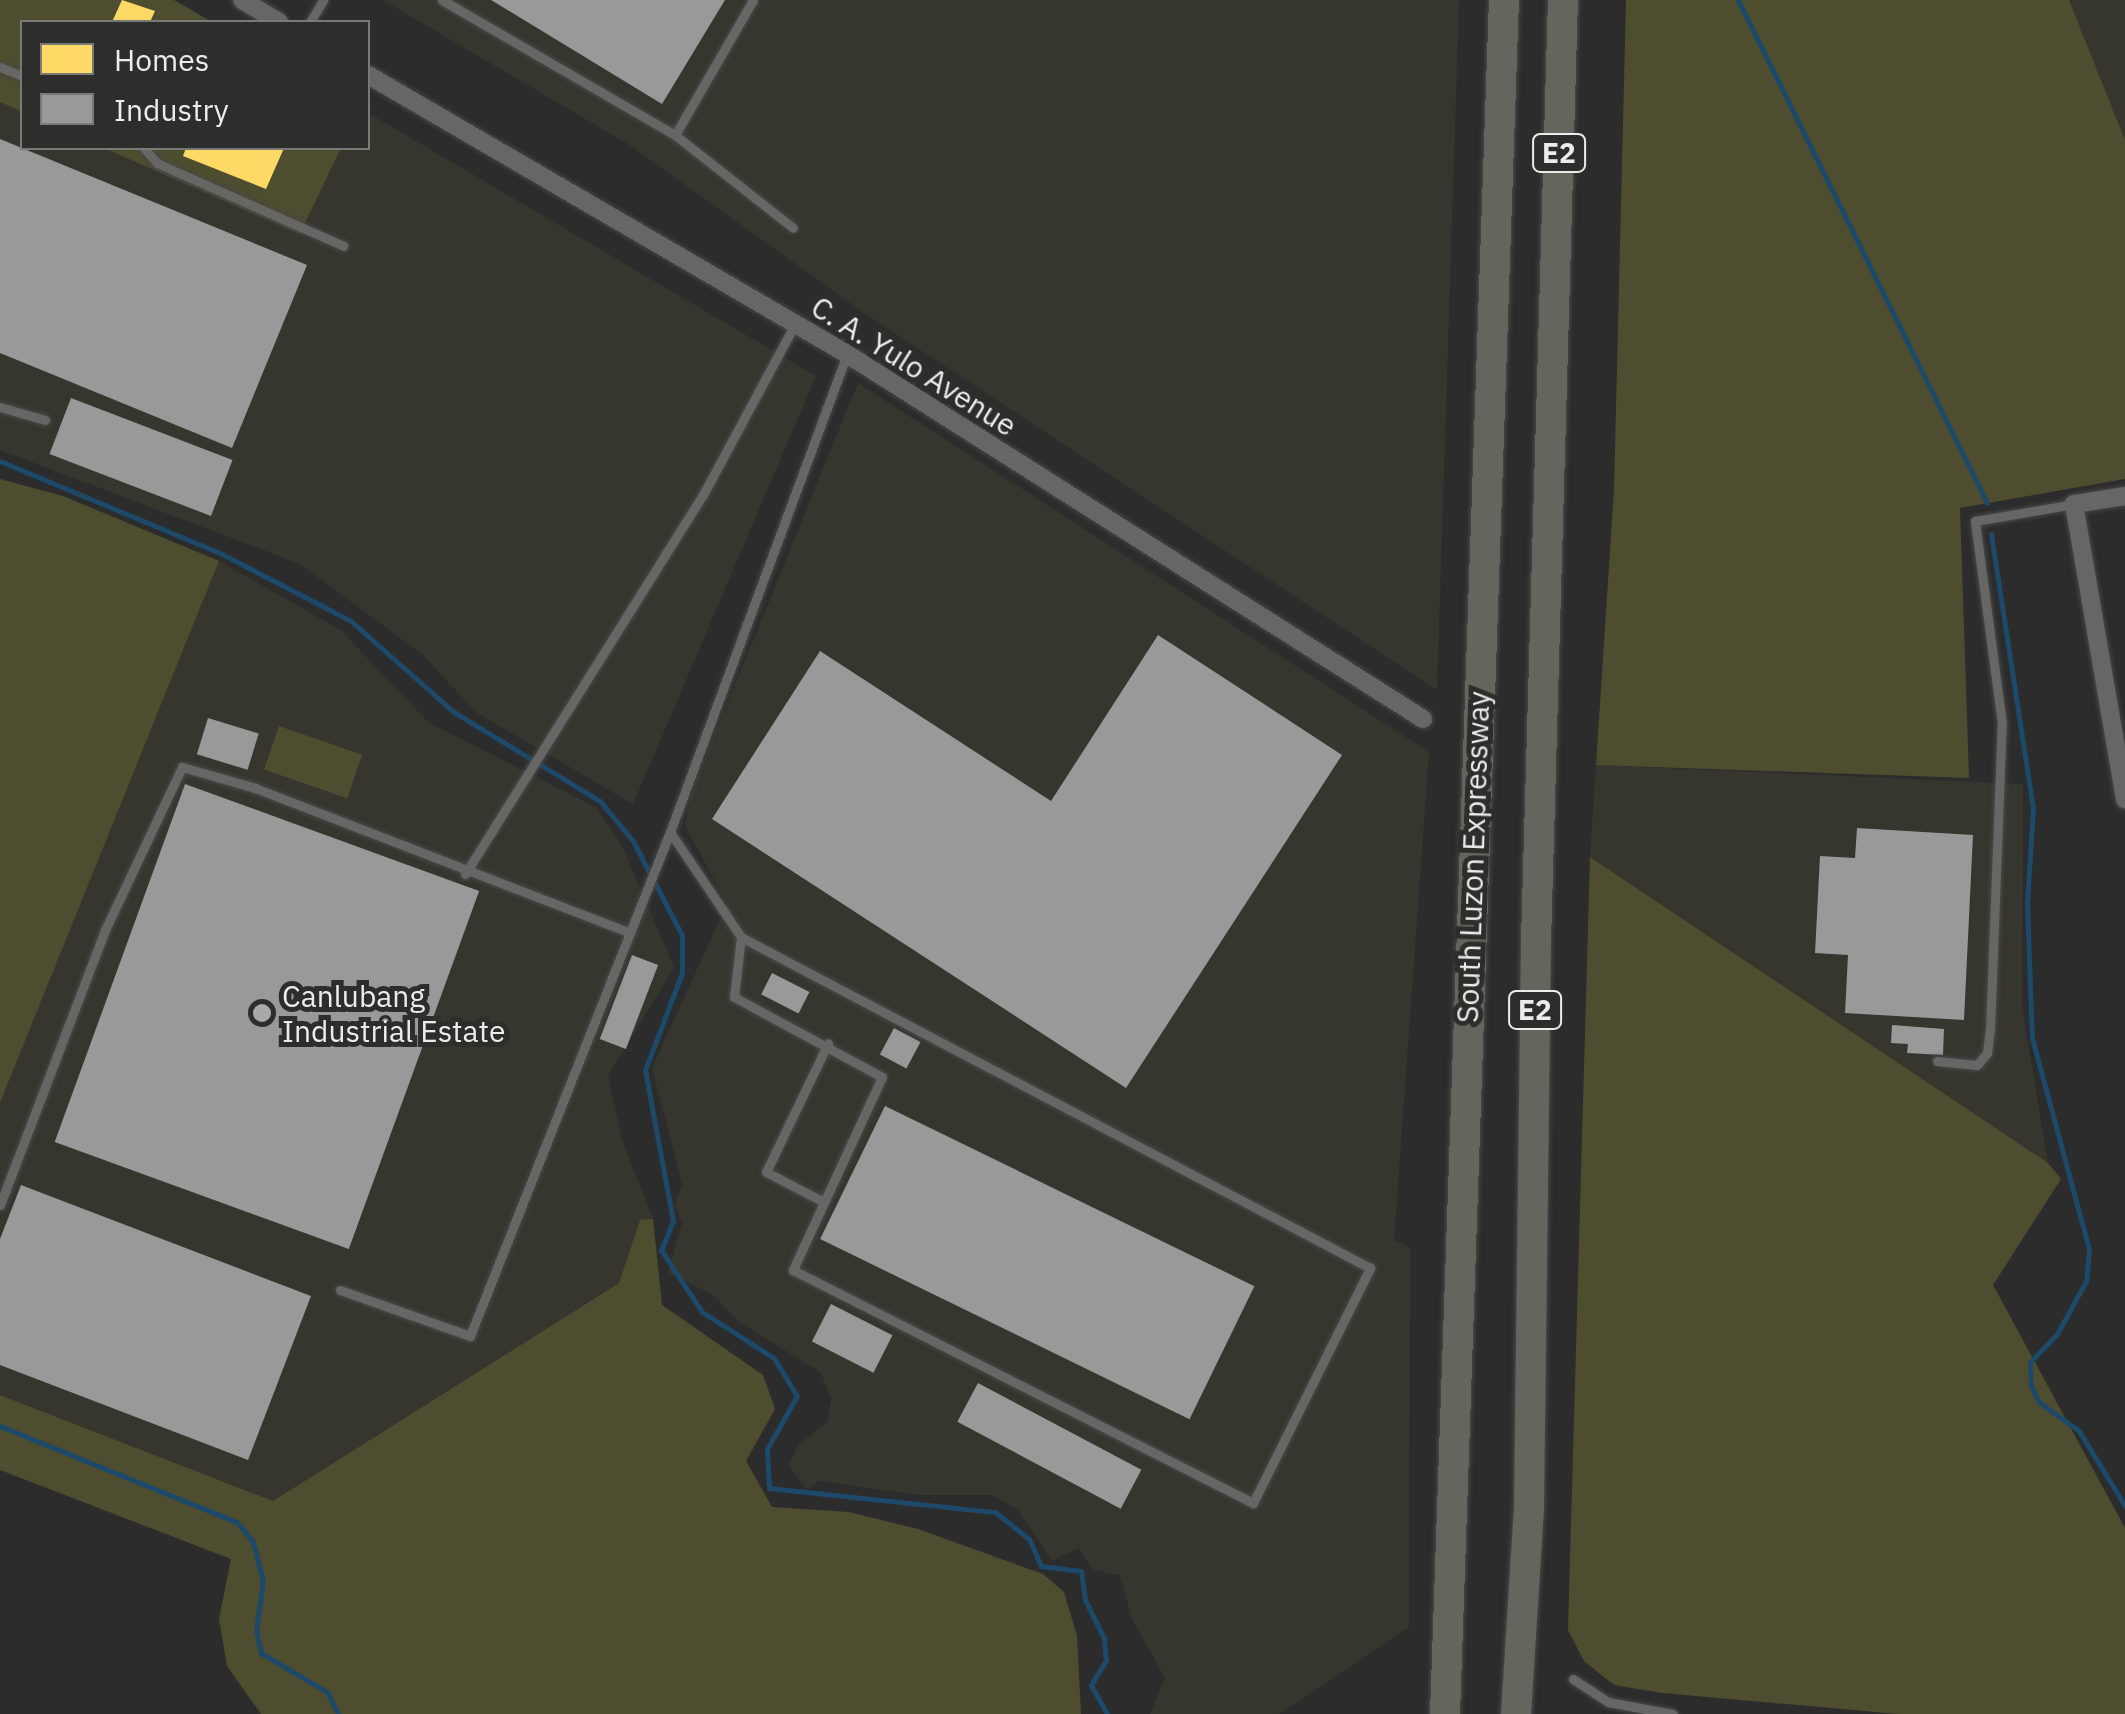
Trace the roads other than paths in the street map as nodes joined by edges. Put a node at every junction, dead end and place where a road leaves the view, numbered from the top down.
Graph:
1 (242, 0) edge
2 (442, 0) edge
3 (753, 0) edge
4 (1504, 0) edge
5 (1563, 0) edge
6 (276, 20) edge
7 (370, 76) edge
8 (675, 134) junction
9 (146, 150) edge
10 (793, 228) dead end
11 (343, 246) dead end
12 (796, 324) junction
13 (847, 354) junction
14 (0, 407) edge
15 (45, 420) dead end
16 (2125, 496) edge
17 (2074, 504) junction
18 (1423, 718) dead end
19 (2125, 800) edge
20 (670, 832) junction
21 (466, 874) junction
22 (630, 933) junction
23 (741, 938) junction
24 (828, 1043) junction
25 (1937, 1062) dead end
26 (822, 1201) junction
27 (0, 1205) edge
28 (340, 1290) dead end
29 (1573, 1679) dead end
30 (1445, 1714) edge
31 (1516, 1714) edge
32 (1672, 1714) edge

1 - 6 street
2 - 8 lane
3 - 8 lane
4 - 30 highway, South Luzon Expressway / E2
5 - 31 highway, E2
7 - 12 street, C. A. Yulo Avenue
8 - 10 lane
9 - 11 lane
12 - 13 street, C. A. Yulo Avenue
12 - 21 lane
13 - 18 street, C. A. Yulo Avenue
13 - 20 lane
14 - 15 lane
16 - 17 street
17 - 19 street
17 - 25 lane
20 - 22 lane
20 - 23 lane
21 - 22 lane
21 - 27 lane
22 - 28 lane
23 - 24 lane
23 - 26 lane
24 - 26 lane
24 - 26 lane
29 - 32 lane

